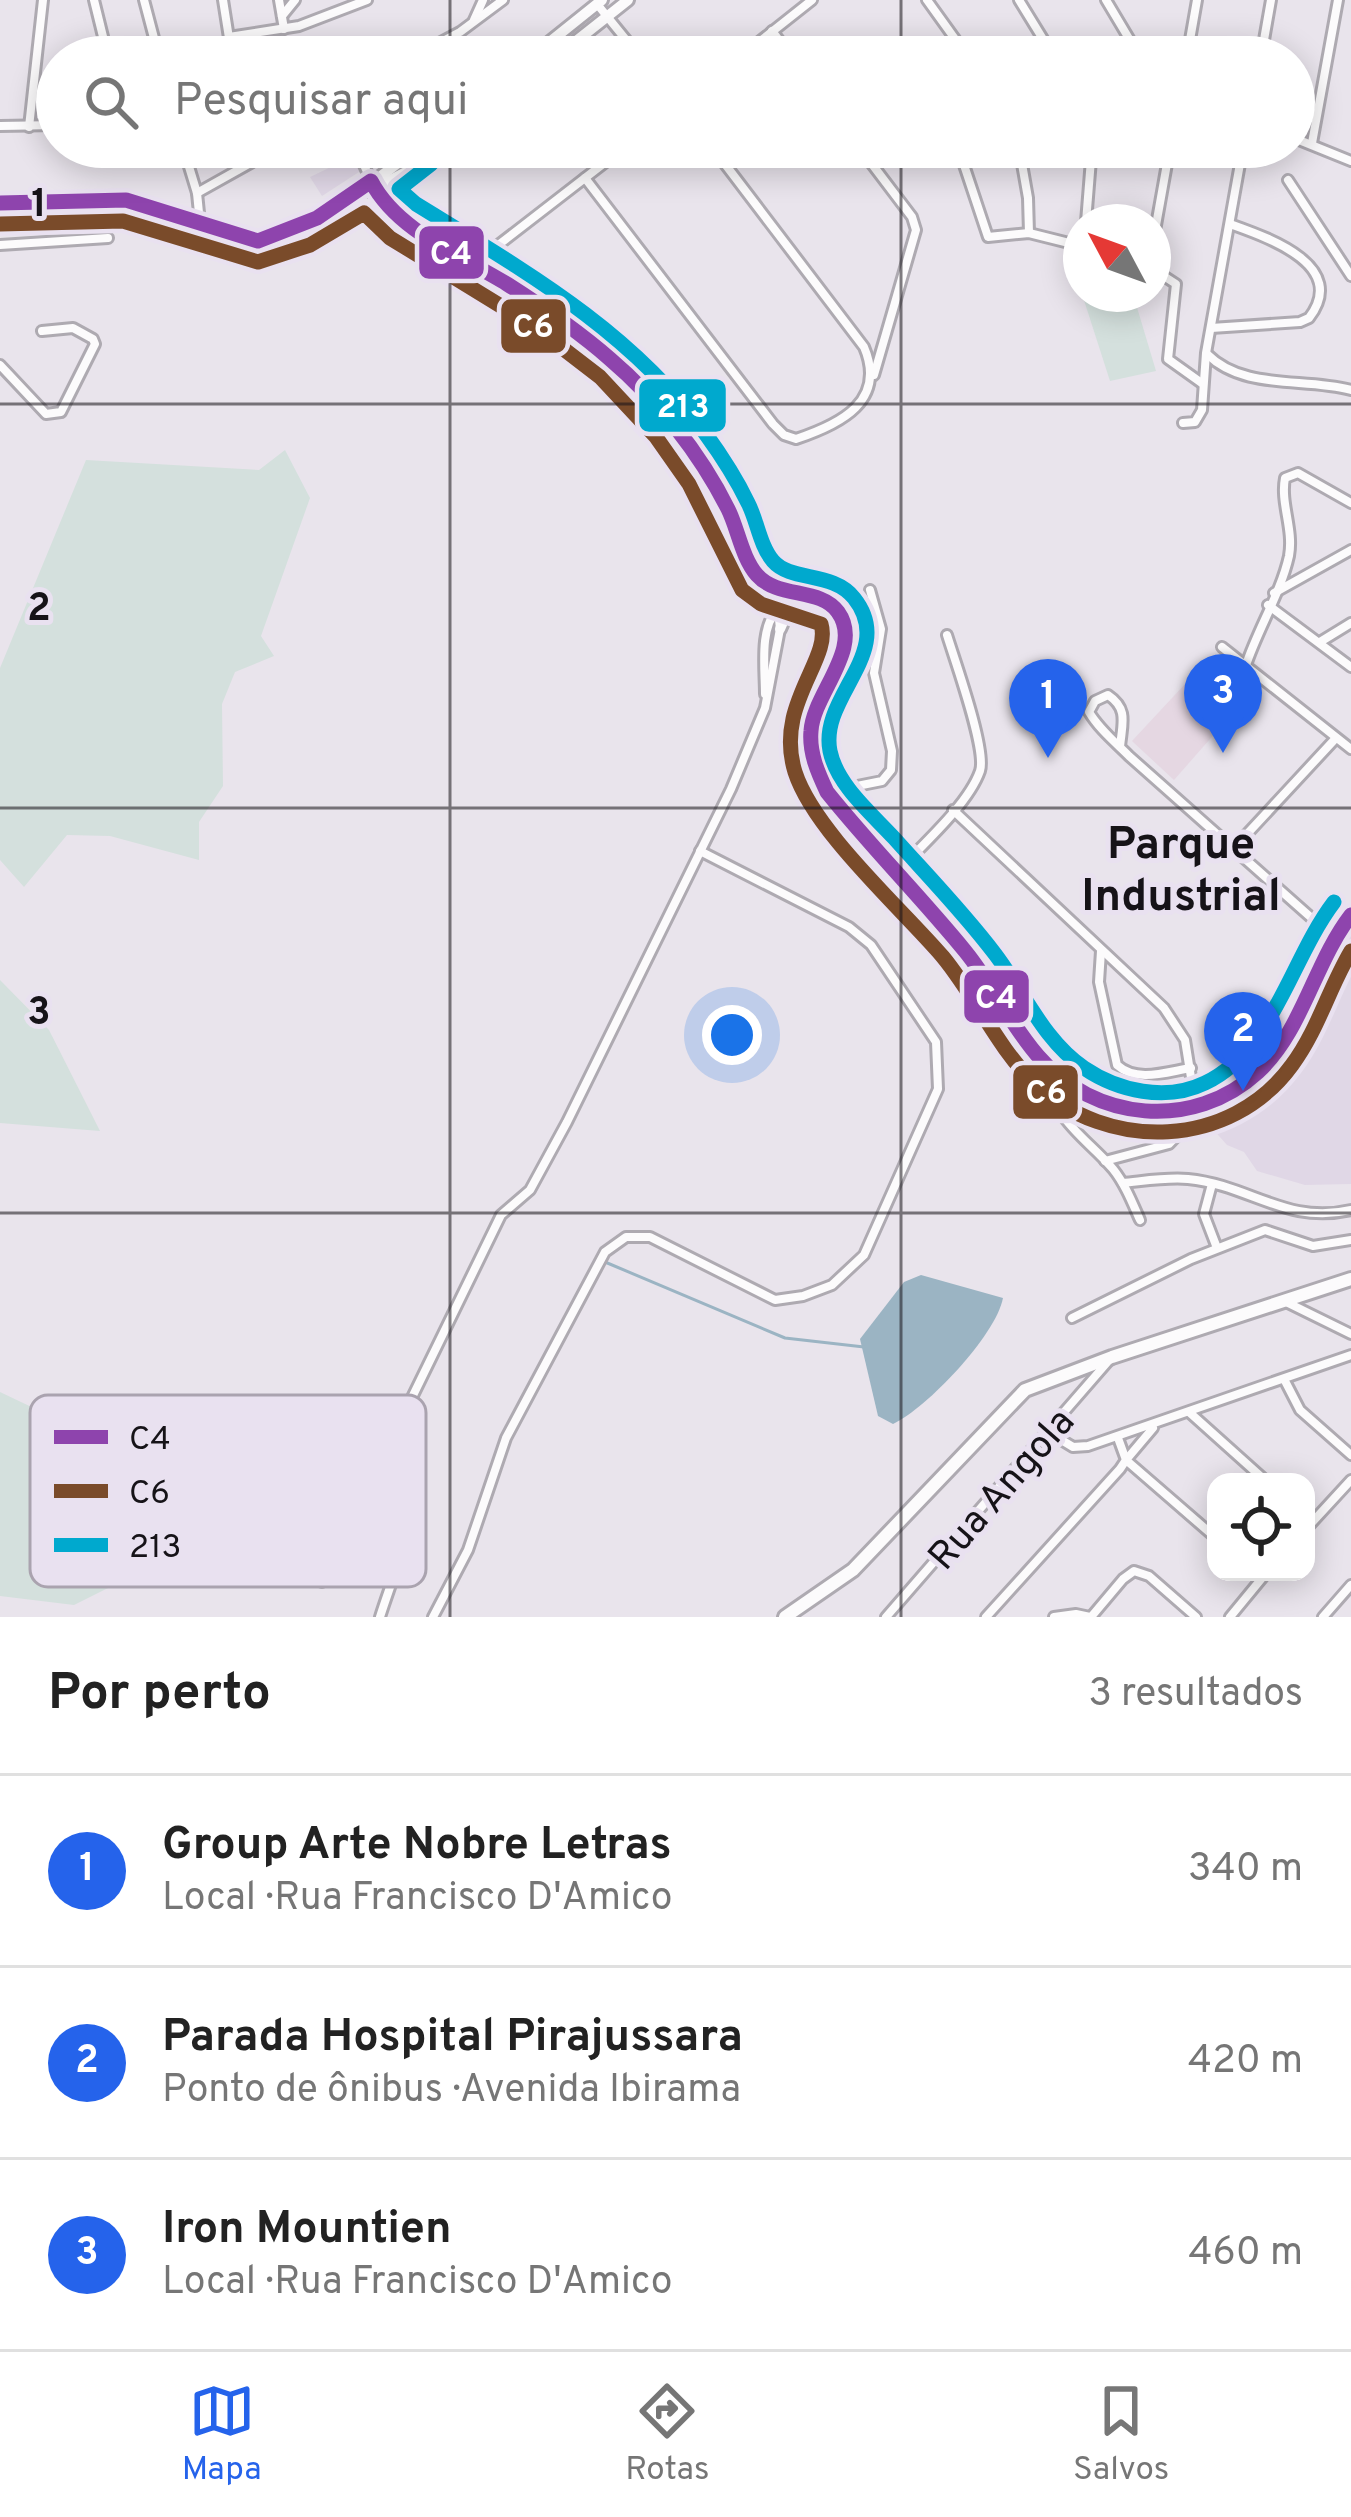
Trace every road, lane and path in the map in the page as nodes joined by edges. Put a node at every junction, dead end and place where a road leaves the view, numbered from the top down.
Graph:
1 (43, 0) edge
2 (94, 0) edge
3 (144, 0) edge
4 (223, 0) edge
5 (279, 0) edge
6 (295, 0) edge
7 (367, 0) edge
8 (483, 0) edge
9 (503, 0) edge
10 (628, 0) edge
11 (812, 0) edge
12 (927, 0) edge
13 (1019, 0) edge
14 (1106, 0) edge
15 (1197, 0) edge
16 (1271, 0) edge
17 (1338, 0) edge
18 (600, 2) edge
19 (282, 16) junction
20 (608, 17) junction
21 (472, 24) junction
22 (284, 29) junction
23 (772, 31) junction
24 (39, 36) edge
25 (103, 36) edge
26 (153, 36) edge
27 (229, 36) edge
28 (236, 36) edge
29 (451, 36) edge
30 (557, 36) edge
31 (583, 36) edge
32 (623, 36) edge
33 (766, 36) edge
34 (776, 36) edge
35 (953, 36) edge
36 (1041, 36) edge
37 (1127, 36) edge
38 (1190, 36) edge
39 (1265, 36) edge
40 (36, 64) edge
41 (0, 126) edge
42 (36, 126) edge
43 (1315, 126) edge
44 (29, 127) junction
45 (1315, 143) edge
46 (1351, 161) edge
47 (189, 168) edge
48 (241, 168) edge
49 (365, 168) edge
50 (394, 168) edge
51 (403, 168) edge
52 (598, 168) edge
53 (728, 168) edge
54 (876, 168) edge
55 (965, 168) edge
56 (1023, 168) edge
57 (1091, 168) edge
58 (1166, 168) edge
59 (1239, 168) edge
60 (585, 178) junction
61 (1288, 180) dead end
62 (373, 186) junction
63 (196, 193) junction
64 (0, 203) edge
65 (1088, 204) edge
66 (1160, 204) edge
67 (200, 223) junction
68 (1230, 224) junction
69 (1029, 233) junction
70 (107, 238) dead end
71 (1063, 242) edge
72 (0, 244) edge
73 (475, 263) junction
74 (1351, 276) edge
75 (1171, 281) edge
76 (1211, 328) junction
77 (42, 331) dead end
78 (1206, 353) junction
79 (0, 365) edge
80 (873, 377) junction
81 (1203, 384) junction
82 (1351, 389) edge
83 (1183, 423) dead end
84 (1351, 503) edge
85 (1351, 550) edge
86 (750, 562) junction
87 (765, 583) junction
88 (870, 590) dead end
89 (796, 592) junction
90 (1274, 593) junction
91 (1268, 605) junction
92 (778, 609) junction
93 (799, 609) junction
94 (841, 623) junction
95 (1351, 623) edge
96 (780, 629) junction
97 (947, 635) dead end
98 (1320, 642) junction
99 (1222, 647) dead end
100 (1246, 664) junction
101 (1351, 667) edge
102 (765, 708) junction
103 (1336, 738) junction
104 (1120, 747) junction
105 (1351, 749) edge
106 (826, 792) junction
107 (953, 810) junction
108 (1234, 848) junction
109 (700, 851) junction
110 (897, 872) junction
111 (1351, 915) edge
112 (1333, 937) junction
113 (1102, 950) junction
114 (1191, 1068) junction
115 (1050, 1069) junction
116 (1198, 1109) junction
117 (1106, 1161) junction
118 (1123, 1183) junction
119 (1212, 1184) junction
120 (1351, 1210) edge
121 (1140, 1220) dead end
122 (1351, 1240) edge
123 (1217, 1248) junction
124 (1351, 1279) edge
125 (1285, 1301) junction
126 (1072, 1318) dead end
127 (1351, 1334) edge
128 (1351, 1355) edge
129 (1112, 1357) junction
130 (1284, 1379) junction
131 (414, 1395) edge
132 (1189, 1412) junction
133 (1154, 1426) junction
134 (1049, 1433) junction
135 (1118, 1438) junction
136 (1351, 1455) edge
137 (1126, 1460) junction
138 (1257, 1473) edge
139 (1351, 1480) edge
140 (1315, 1516) edge
141 (1207, 1530) edge
142 (1257, 1581) edge
143 (1351, 1585) edge
144 (390, 1587) edge
145 (991, 1616) edge
146 (380, 1617) edge
147 (434, 1617) edge
148 (785, 1617) edge
149 (886, 1617) edge
150 (1054, 1617) edge
151 (1090, 1617) edge
152 (1196, 1617) edge
153 (1230, 1617) edge
154 (1323, 1617) edge

1 - 24 street
2 - 25 street
3 - 26 street
4 - 27 street
5 - 19 street
6 - 19 street
7 - 22 street
8 - 21 street
9 - 21 street
10 - 20 main road
11 - 23 street
12 - 35 street
13 - 36 street
14 - 37 street
15 - 38 street
16 - 39 street
17 - 43 street
18 - 20 street
18 - 30 main road
19 - 22 street
20 - 31 main road
20 - 32 street
21 - 29 street
22 - 28 street
23 - 33 street
23 - 34 street
40 - 44 street
41 - 44 street
42 - 44 street
45 - 46 street
47 - 63 street
48 - 63 street
49 - 62 street
50 - 62 main road
51 - 62 main road
52 - 60 street
53 - 80 street
54 - 80 street
55 - 69 street
56 - 69 street
57 - 65 street
58 - 66 street
59 - 68 street
60 - 73 street
60 - 80 street
61 - 74 street
62 - 67 main road
62 - 73 main road
63 - 67 street
64 - 67 main road
68 - 76 street
68 - 76 street
69 - 71 street
70 - 72 street
73 - 86 main road
75 - 81 street
76 - 78 street
77 - 79 street
78 - 81 street
78 - 82 street
81 - 83 street
84 - 90 street
85 - 90 street
86 - 87 main road
86 - 92 main road
87 - 89 main road
87 - 92 main road
88 - 106 street
89 - 92 main road
89 - 94 main road
90 - 91 street
91 - 98 street
91 - 100 street
92 - 93 main road
92 - 96 street
92 - 102 street
93 - 94 main road
93 - 96 main road
94 - 106 main road
95 - 98 street
96 - 102 street
97 - 107 street
98 - 101 street
99 - 100 street
100 - 103 street
102 - 109 street
103 - 105 street
103 - 108 street
104 - 104 street
104 - 108 street
106 - 110 main road
107 - 110 street
107 - 113 street
108 - 112 street
109 - 131 street
109 - 147 street
110 - 115 main road
111 - 112 main road
112 - 116 main road
113 - 114 street
113 - 114 street
114 - 116 street
115 - 116 main road
115 - 117 street
116 - 117 street
117 - 118 street
118 - 119 street
118 - 121 street
119 - 120 street
119 - 123 street
122 - 123 street
123 - 126 street
124 - 125 main road
125 - 127 street
125 - 129 main road
128 - 130 street
129 - 134 street, Rua Angola
129 - 148 main road
130 - 132 street
130 - 136 street
132 - 133 street
132 - 138 street
133 - 135 street
133 - 137 street
134 - 135 street
134 - 149 street, Rua Angola
135 - 137 street
137 - 141 street
137 - 145 street
139 - 140 street
142 - 153 street
143 - 154 street
144 - 146 street
150 - 151 street
151 - 152 street

